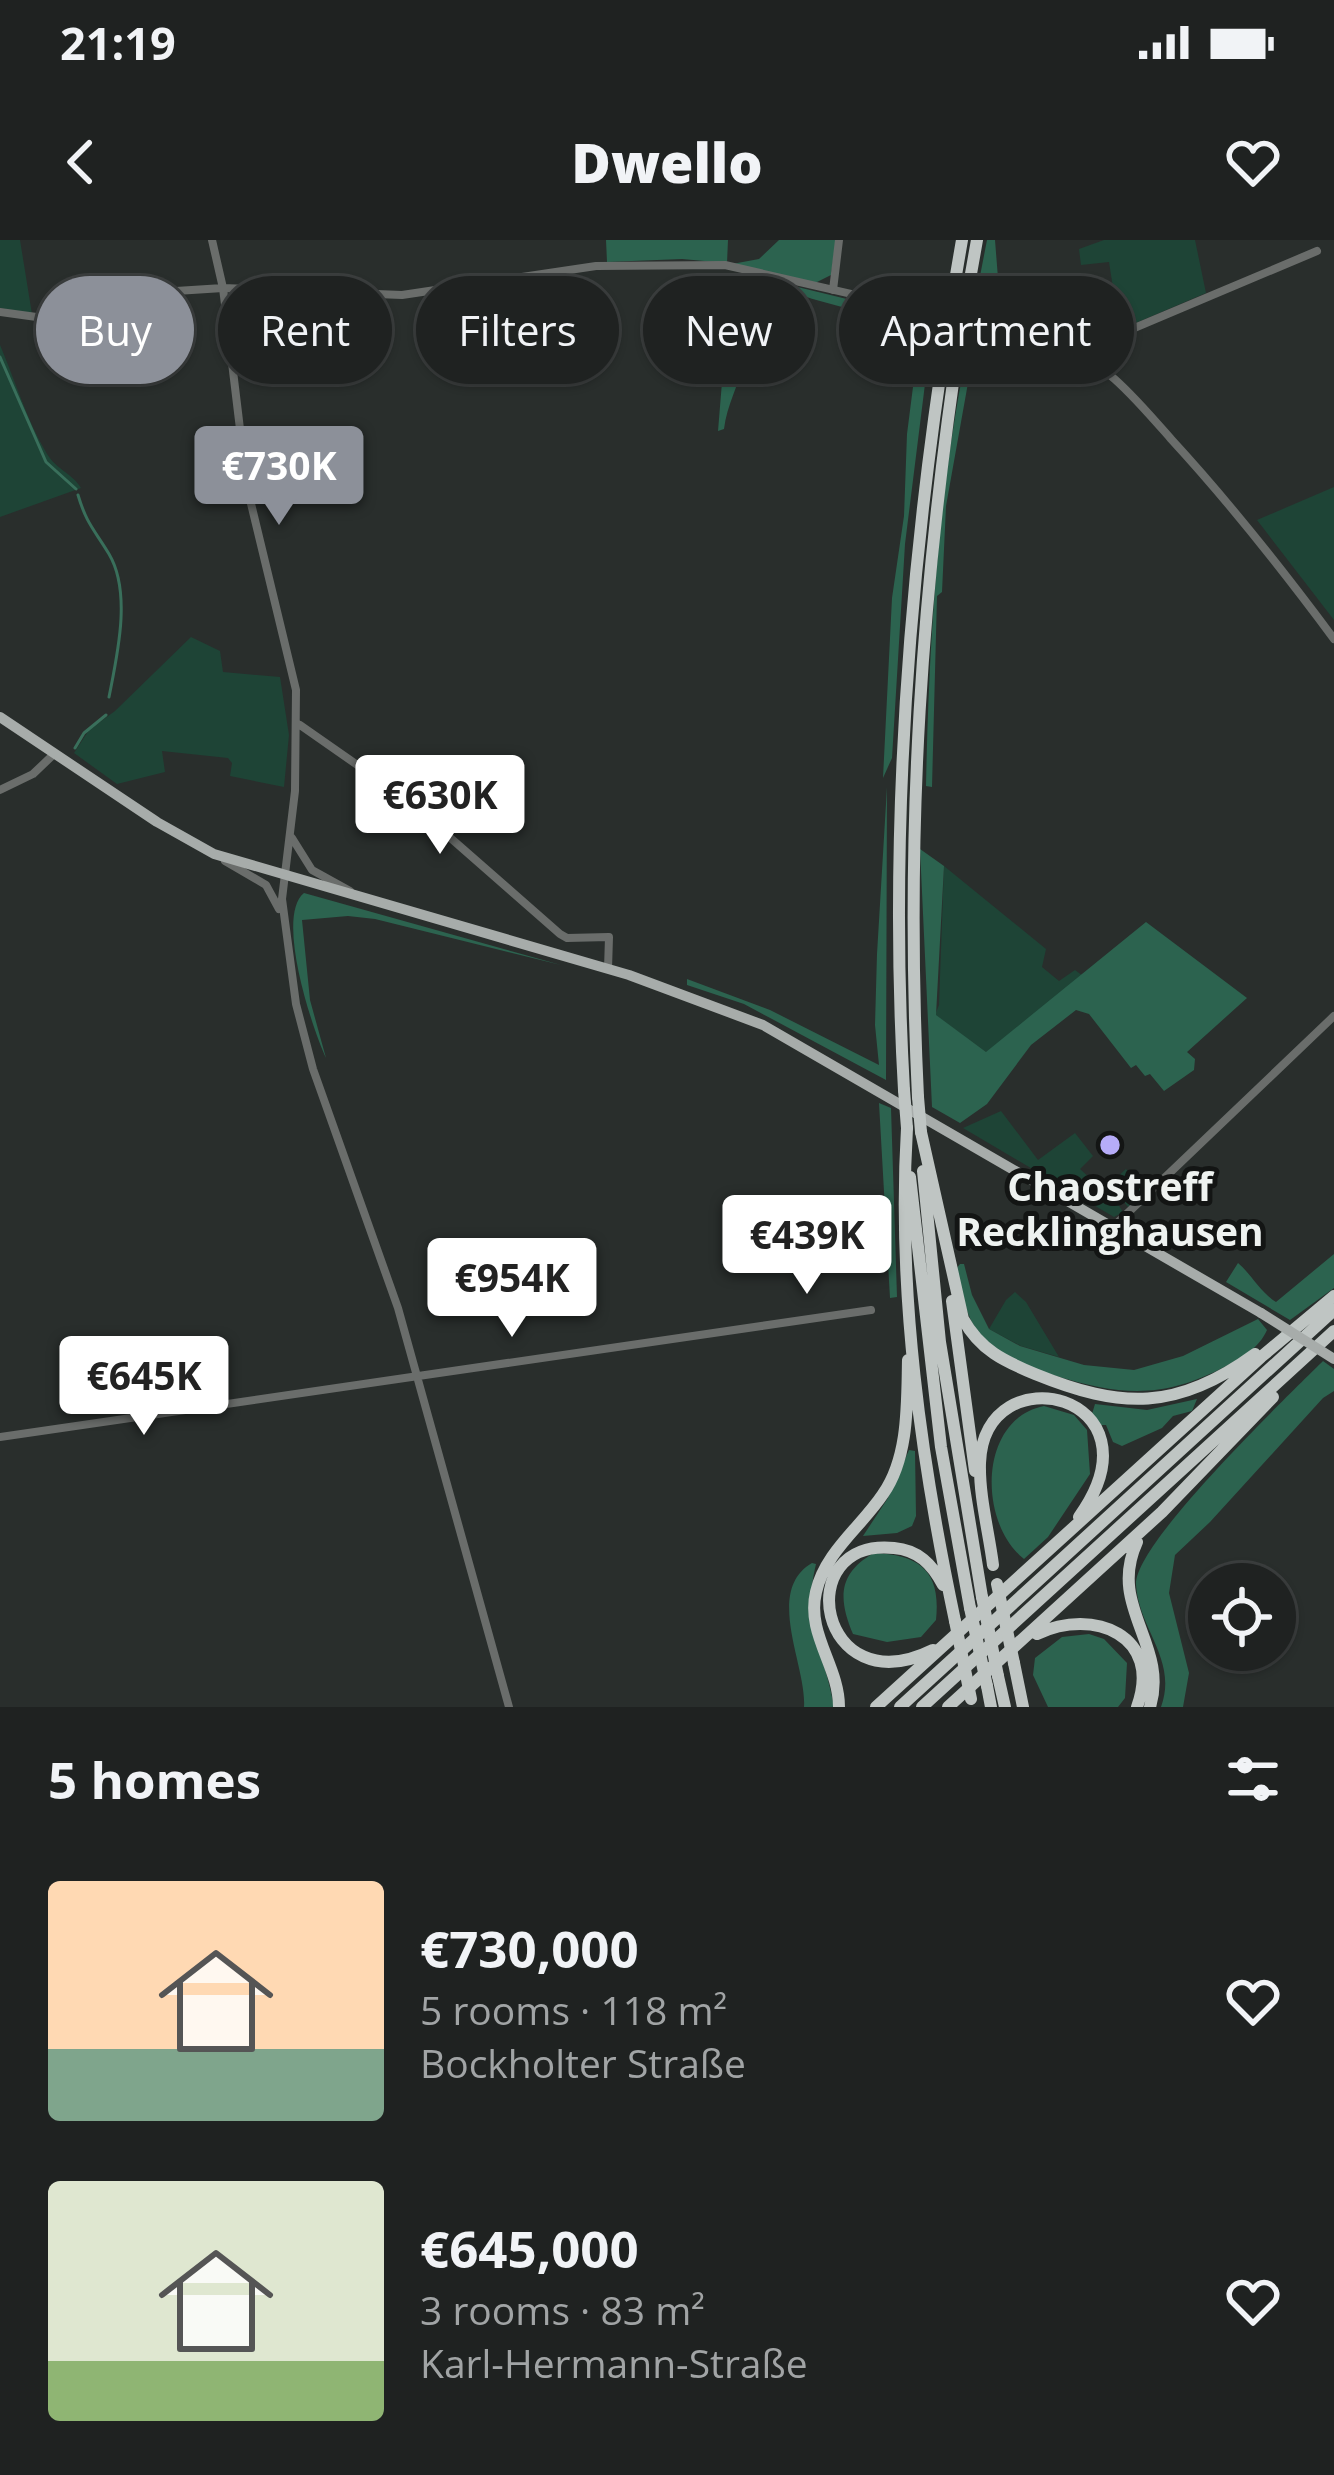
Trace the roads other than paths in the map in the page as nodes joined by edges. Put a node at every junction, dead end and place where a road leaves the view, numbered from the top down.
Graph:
1 (212, 240) edge
2 (839, 240) edge
3 (962, 240) edge
4 (976, 240) edge
5 (1317, 251) dead end
6 (220, 276) edge
7 (959, 276) edge
8 (967, 276) edge
9 (218, 288) edge
10 (833, 290) junction
11 (839, 291) edge
12 (392, 295) edge
13 (0, 312) edge
14 (1134, 332) edge
15 (234, 384) edge
16 (944, 384) edge
17 (949, 384) edge
18 (1121, 384) edge
19 (1334, 639) edge
20 (0, 717) edge
21 (298, 724) junction
22 (53, 754) junction
23 (0, 790) edge
24 (290, 835) junction
25 (214, 854) junction
26 (285, 876) junction
27 (355, 896) junction
28 (283, 920) junction
29 (608, 969) junction
30 (1334, 1016) edge
31 (914, 1130) junction
32 (1114, 1227) junction
33 (950, 1270) junction
34 (1334, 1296) edge
35 (871, 1310) dead end
36 (1334, 1310) edge
37 (1316, 1311) junction
38 (910, 1329) junction
39 (1334, 1331) edge
40 (1308, 1355) junction
41 (1334, 1359) edge
42 (417, 1375) junction
43 (0, 1437) edge
44 (1162, 1513) junction
45 (1065, 1537) junction
46 (993, 1565) junction
47 (950, 1600) junction
48 (950, 1640) junction
49 (1019, 1642) junction
50 (992, 1681) junction
51 (972, 1703) edge
52 (509, 1707) edge
53 (839, 1707) edge
54 (876, 1707) edge
55 (900, 1707) edge
56 (922, 1707) edge
57 (947, 1707) edge
58 (991, 1707) edge
59 (1005, 1707) edge
60 (1027, 1707) edge
61 (1137, 1707) edge
62 (1150, 1707) edge

1 - 6 street
2 - 10 street
3 - 7 highway
4 - 8 highway
5 - 14 street
9 - 13 street
10 - 11 street
10 - 12 street
15 - 21 street
16 - 31 highway, bridge
17 - 31 highway, bridge
18 - 19 street
20 - 22 main road
21 - 24 street
21 - 29 street
22 - 23 street
22 - 25 main road
24 - 26 street
24 - 27 street
25 - 26 main road
25 - 28 street
26 - 27 main road
26 - 28 street
27 - 29 main road
28 - 42 street
29 - 32 main road
30 - 32 street
31 - 33 highway
31 - 38 highway
31 - 50 highway, bridge
31 - 50 highway, bridge
32 - 41 main road, bridge
33 - 37 highway
33 - 46 highway
34 - 37 highway
35 - 42 street
36 - 55 highway
37 - 45 highway
38 - 47 highway
38 - 53 highway
39 - 40 highway
40 - 44 highway
40 - 56 highway
42 - 43 street
42 - 52 street
44 - 49 highway
44 - 62 highway
45 - 46 highway
45 - 48 highway
46 - 60 highway, bridge
47 - 48 highway
47 - 51 highway, bridge
48 - 54 highway
49 - 57 highway
49 - 61 highway
50 - 58 highway
50 - 59 highway

